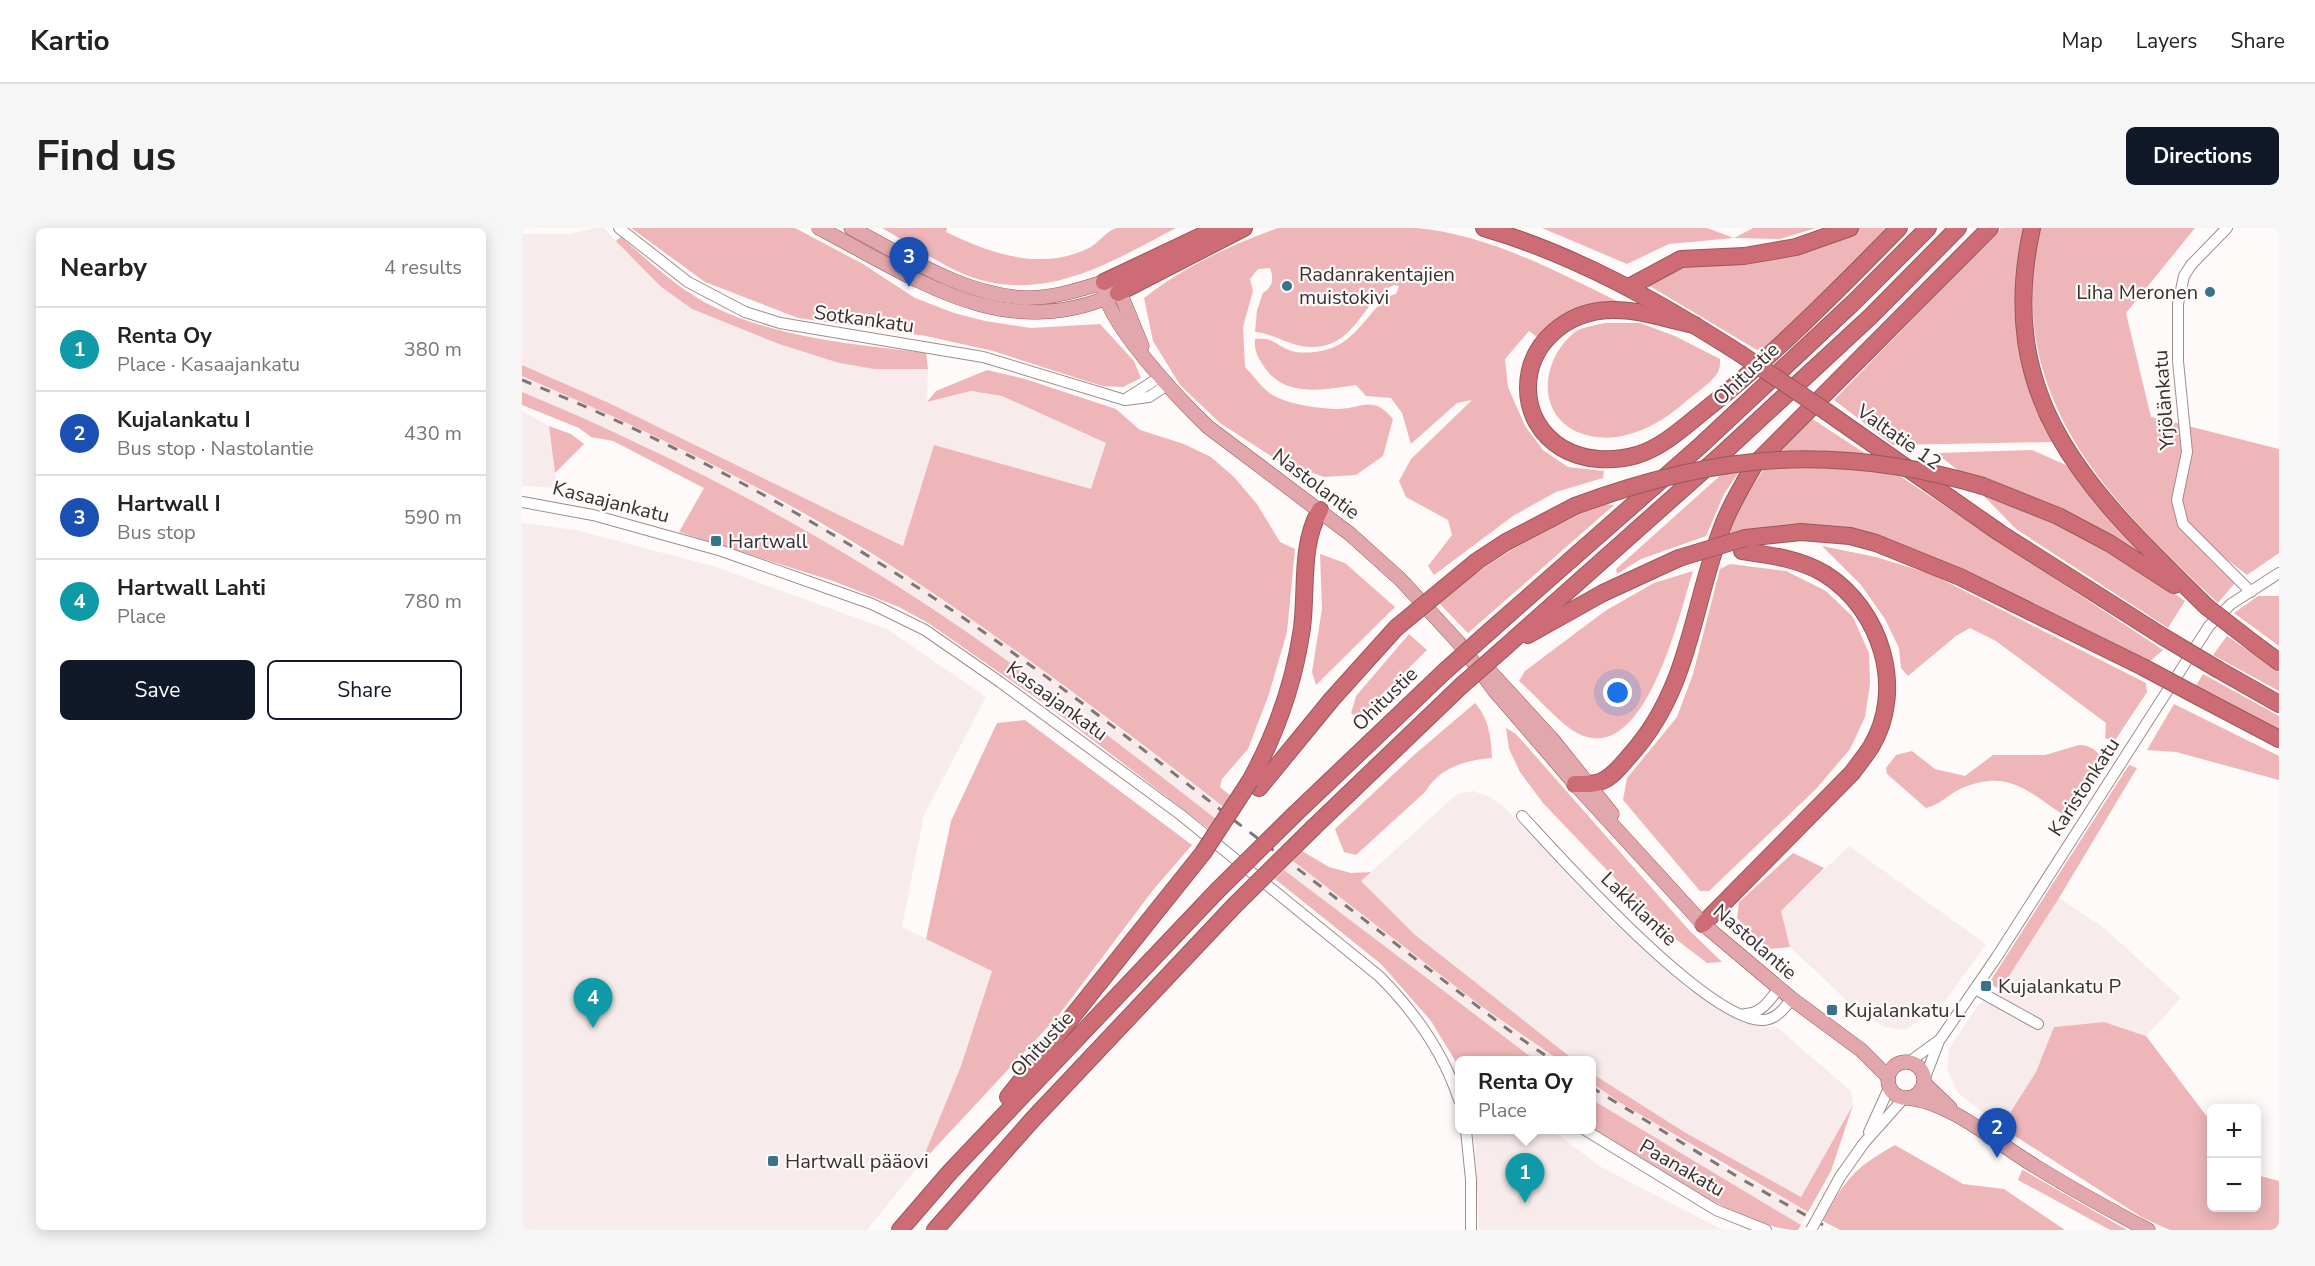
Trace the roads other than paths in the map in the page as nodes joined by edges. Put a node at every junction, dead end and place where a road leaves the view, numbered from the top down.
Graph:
1 (619, 228) edge
2 (819, 228) edge
3 (851, 228) edge
4 (1218, 228) edge
5 (1244, 228) edge
6 (1484, 228) edge
7 (1850, 228) edge
8 (1899, 228) edge
9 (1928, 228) edge
10 (1958, 228) edge
11 (1990, 228) edge
12 (2032, 228) edge
13 (2227, 228) edge
14 (1629, 287) junction
15 (1109, 291) junction
16 (1695, 325) junction
17 (1164, 381) junction
18 (522, 502) edge
19 (1320, 510) junction
20 (1744, 545) junction
21 (2279, 573) edge
22 (2251, 592) junction
23 (2207, 607) junction
24 (1503, 649) junction
25 (2279, 662) edge
26 (2279, 704) edge
27 (2279, 738) edge
28 (1582, 784) junction
29 (1254, 785) junction
30 (1522, 816) dead end
31 (1703, 924) junction
32 (1779, 988) junction
33 (1975, 989) junction
34 (1792, 999) junction
35 (1742, 1014) junction
36 (2038, 1024) dead end
37 (1939, 1041) junction
38 (1861, 1050) junction
39 (1903, 1063) junction
40 (1889, 1082) junction
41 (1924, 1082) junction
42 (1455, 1084) edge
43 (1907, 1098) junction
44 (1960, 1118) junction
45 (1466, 1134) edge
46 (1592, 1134) edge
47 (1864, 1143) junction
48 (950, 1172) junction
49 (900, 1230) edge
50 (935, 1230) edge
51 (1471, 1230) edge
52 (1766, 1230) edge
53 (1811, 1230) edge
54 (2148, 1230) edge

1 - 17 street, Sotkankatu
2 - 15 main road
3 - 15 main road
4 - 15 highway
5 - 15 highway
6 - 14 highway, Valtatie 12
7 - 14 highway
8 - 16 highway
9 - 48 highway, Ohitustie, bridge
10 - 24 highway
11 - 28 highway
12 - 23 highway
13 - 22 street, Yrjölänkatu
14 - 16 highway, Valtatie 12
15 - 17 main road, Nastolantie
16 - 26 highway, Valtatie 12, bridge
17 - 19 main road, Nastolantie
18 - 42 street, Kasaajankatu
19 - 28 main road, Nastolantie
19 - 29 highway
20 - 24 highway, bridge
20 - 27 highway, bridge
20 - 31 highway
21 - 22 street, Karistonkatu
22 - 33 street, Karistonkatu
23 - 25 highway, bridge
23 - 29 highway, bridge
24 - 50 highway, bridge
28 - 31 main road, Nastolantie
29 - 48 highway, bridge
30 - 35 street, Lakkilantie
31 - 32 main road, Nastolantie
32 - 34 main road, Nastolantie
32 - 35 street
33 - 36 street
33 - 37 street, Karistonkatu
34 - 35 street, Lakkilantie
34 - 38 main road, Nastolantie
37 - 39 street, Karistonkatu
37 - 41 street, Karistonkatu
38 - 39 main road, Nastolantie
38 - 40 main road, Nastolantie
39 - 40 main road
39 - 41 main road
40 - 43 main road
40 - 47 street
41 - 43 main road
41 - 44 main road
43 - 44 main road
43 - 47 street
44 - 54 main road
45 - 51 street
46 - 52 street, Paanakatu
47 - 53 street, bridge
48 - 49 highway, Ohitustie

